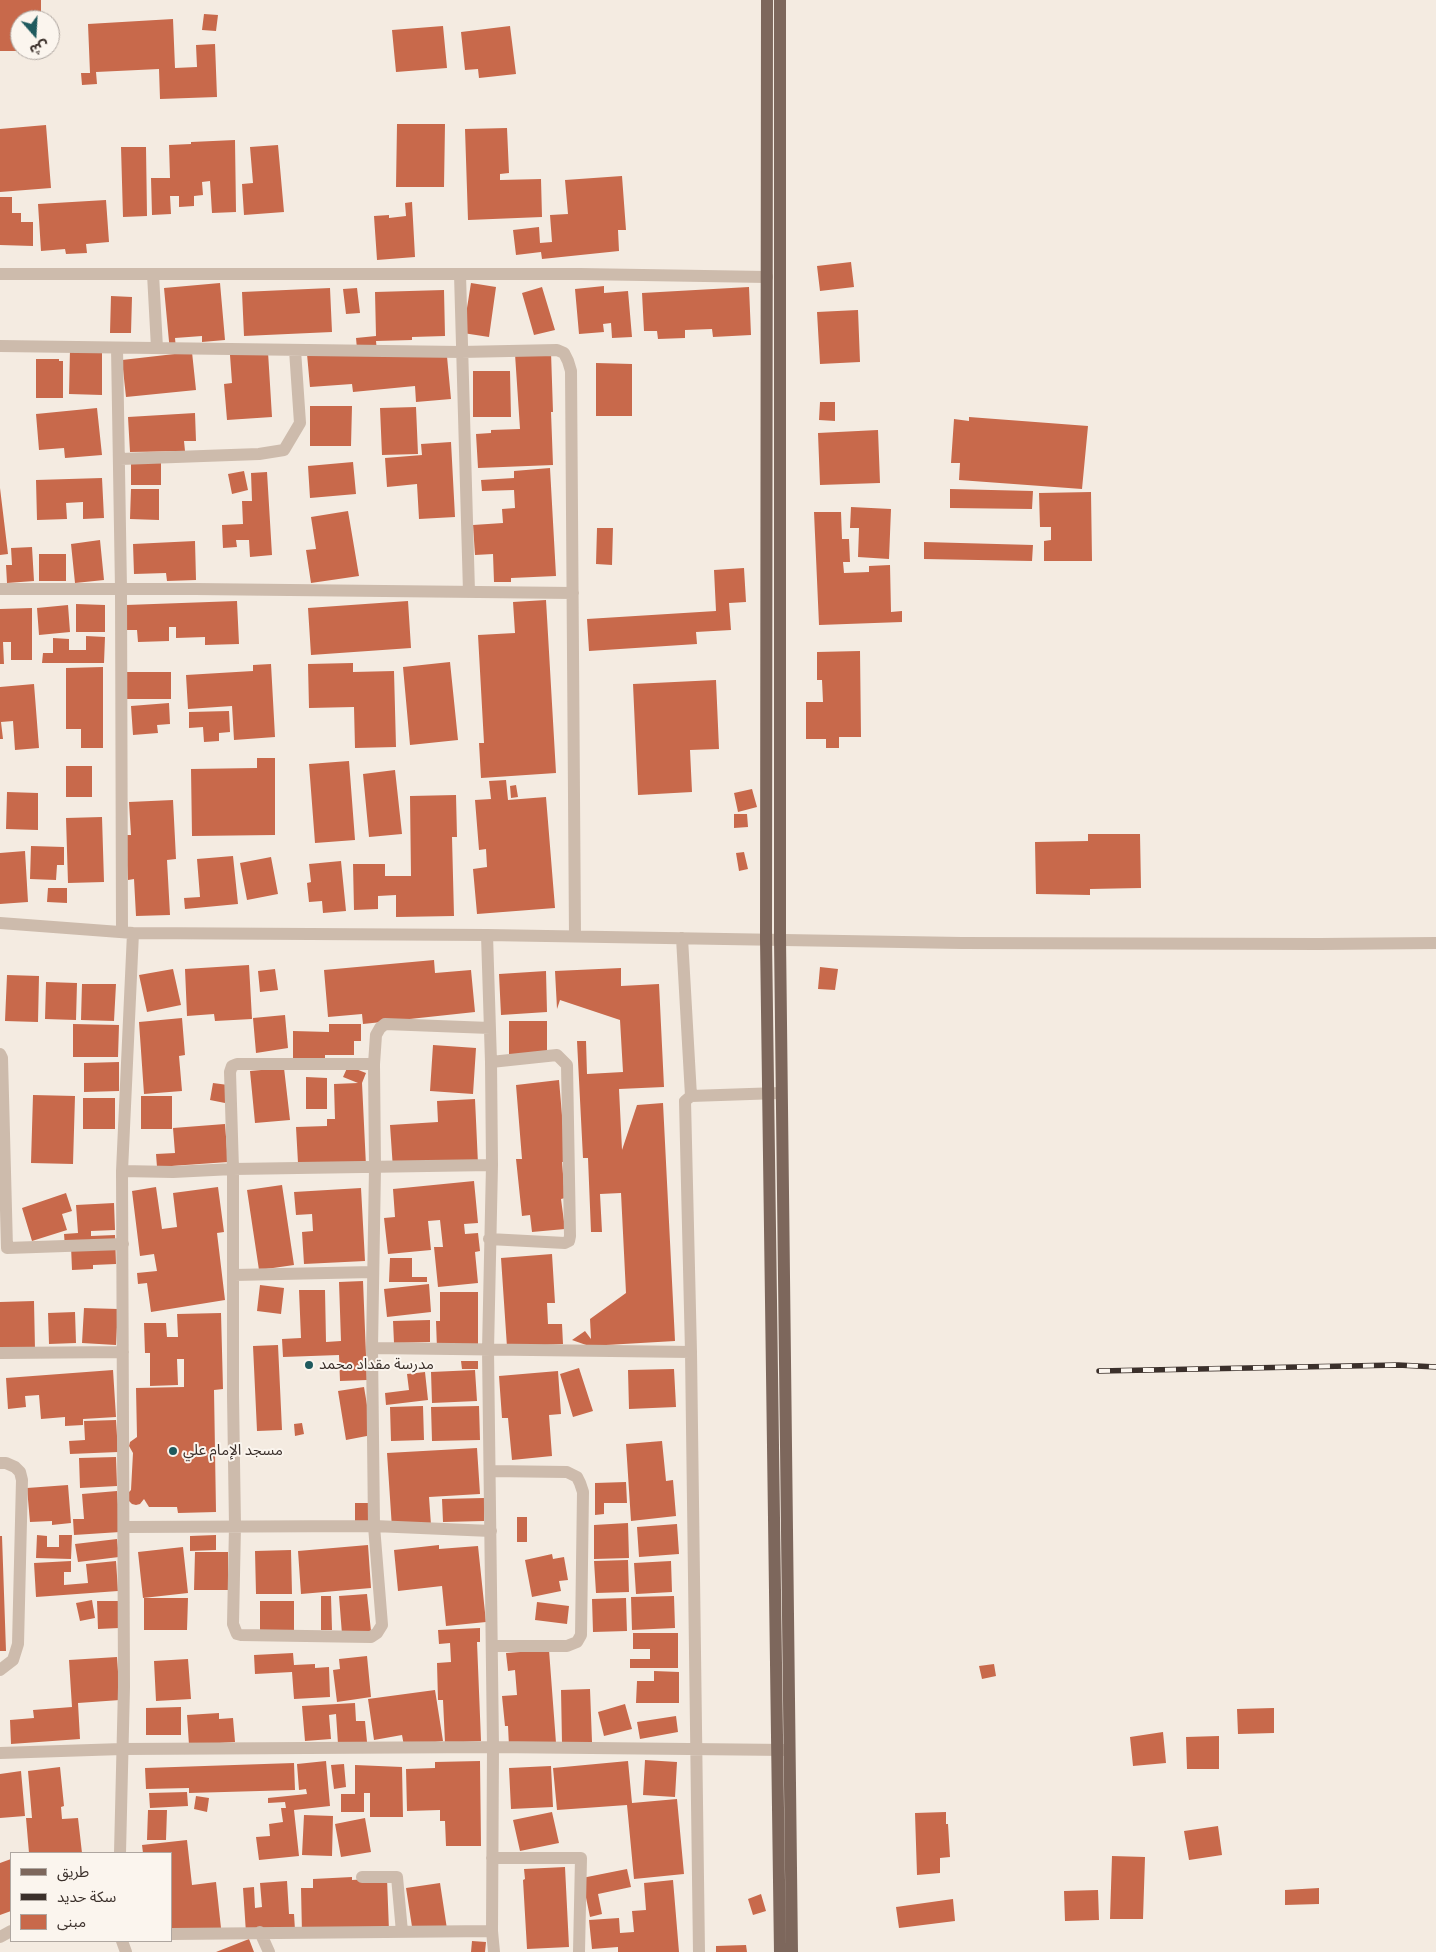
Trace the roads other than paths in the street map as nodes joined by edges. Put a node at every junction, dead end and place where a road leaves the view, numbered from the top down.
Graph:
1 (767, 0) edge
2 (780, 0) edge
3 (0, 274) edge
4 (153, 274) junction
5 (460, 274) junction
6 (767, 277) junction
7 (0, 346) edge
8 (117, 348) junction
9 (157, 348) junction
10 (295, 350) junction
11 (461, 352) junction
12 (120, 459) junction
13 (0, 589) edge
14 (122, 589) junction
15 (469, 592) junction
16 (573, 593) junction
17 (0, 924) edge
18 (128, 933) junction
19 (487, 934) junction
20 (575, 936) junction
21 (682, 938) junction
22 (766, 939) junction
23 (780, 939) junction
24 (1436, 943) edge
25 (490, 1028) junction
26 (0, 1054) edge
27 (491, 1062) junction
28 (374, 1064) junction
29 (782, 1093) junction
30 (768, 1094) junction
31 (691, 1096) junction
32 (492, 1165) junction
33 (375, 1168) junction
34 (233, 1170) junction
35 (122, 1171) junction
36 (489, 1239) junction
37 (122, 1244) junction
38 (4, 1248) edge
39 (373, 1272) junction
40 (234, 1275) junction
41 (372, 1348) junction
42 (488, 1350) junction
43 (123, 1352) junction
44 (691, 1352) junction
45 (0, 1353) edge
46 (0, 1463) edge
47 (490, 1471) junction
48 (235, 1526) junction
49 (374, 1526) junction
50 (124, 1527) junction
51 (491, 1531) junction
52 (492, 1646) junction
53 (0, 1670) edge
54 (493, 1747) junction
55 (122, 1749) junction
56 (697, 1750) junction
57 (784, 1750) junction
58 (0, 1753) edge
59 (120, 1852) edge
60 (492, 1858) junction
61 (362, 1877) dead end
62 (492, 1931) junction
63 (260, 1932) junction
64 (402, 1932) junction
65 (172, 1934) edge
66 (269, 1952) edge
67 (494, 1952) edge
68 (580, 1952) edge
69 (699, 1952) edge
70 (780, 1952) edge
71 (792, 1952) edge

1 - 6 main road
2 - 23 main road
3 - 4 street
4 - 5 street
4 - 9 street
5 - 6 street
5 - 11 street
6 - 22 main road
7 - 8 street
8 - 9 street
8 - 12 street
9 - 10 street
10 - 11 street
10 - 12 street
11 - 15 street
11 - 16 street
12 - 14 street
13 - 14 street
14 - 15 street
14 - 18 street
15 - 16 street
16 - 20 street
17 - 18 street
18 - 19 street
18 - 35 street
19 - 20 street
19 - 25 street
20 - 21 street
21 - 22 street
21 - 31 street
22 - 23 street
22 - 30 main road
23 - 24 street
23 - 29 main road
25 - 27 street
25 - 28 street
26 - 38 street
27 - 32 street
27 - 36 street
28 - 33 street
28 - 34 street
29 - 30 street
29 - 57 main road
30 - 31 street
30 - 57 main road
31 - 44 street
32 - 33 street
32 - 36 street
33 - 34 street
33 - 39 street
34 - 35 street
34 - 40 street
35 - 37 street
36 - 42 street
37 - 38 street
37 - 43 street
39 - 40 street
39 - 41 street
40 - 48 street
41 - 42 street
41 - 49 street
42 - 44 street
42 - 47 street
43 - 45 street
43 - 50 street
44 - 56 street
46 - 53 street
47 - 51 street
47 - 52 street
48 - 49 street
48 - 49 street
48 - 50 street
49 - 51 street
50 - 55 street
51 - 52 street
52 - 54 street
54 - 55 street
54 - 56 street
54 - 60 street
55 - 58 street
55 - 59 street
56 - 57 street
56 - 69 street
57 - 70 main road
57 - 71 main road
60 - 62 street
60 - 68 street
61 - 64 street
62 - 64 street
62 - 67 street
63 - 64 street
63 - 65 street
63 - 66 street

